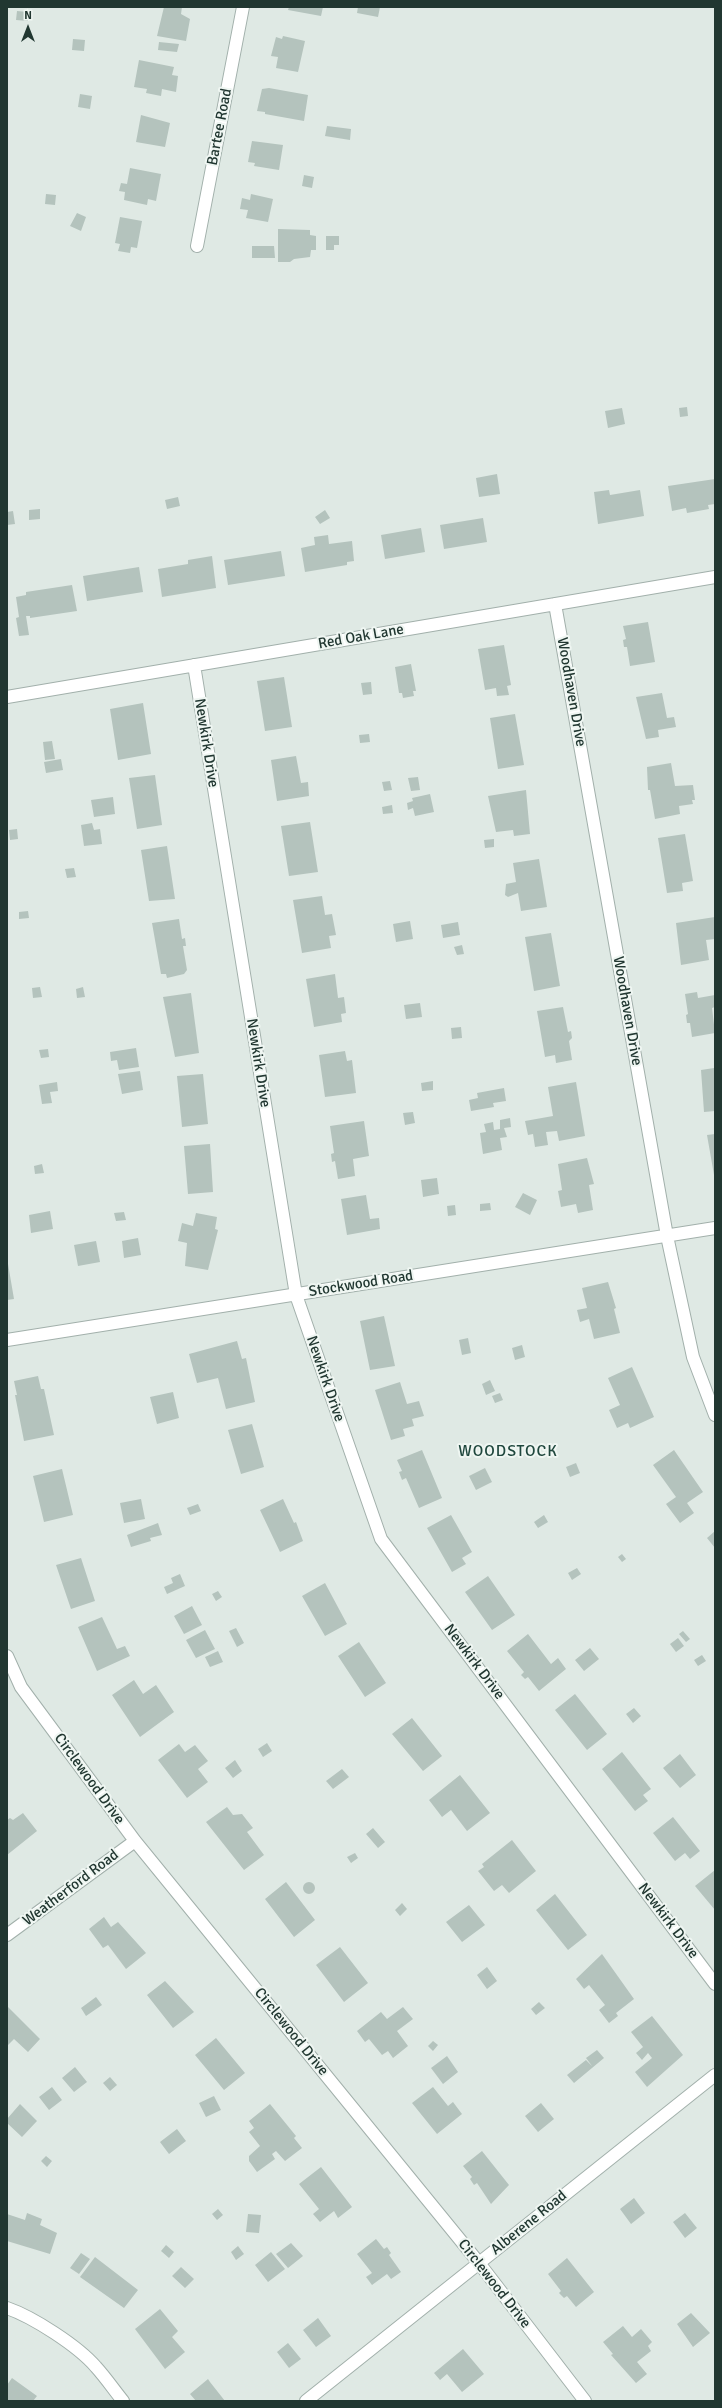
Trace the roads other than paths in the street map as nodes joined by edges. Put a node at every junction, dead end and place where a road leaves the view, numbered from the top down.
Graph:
1 (243, 7) edge
2 (197, 246) dead end
3 (715, 577) edge
4 (555, 604) junction
5 (194, 665) junction
6 (7, 697) edge
7 (715, 1228) edge
8 (667, 1236) junction
9 (296, 1295) junction
10 (7, 1340) edge
11 (715, 1415) edge
12 (7, 1656) edge
13 (135, 1841) junction
14 (7, 1936) edge
15 (715, 1984) edge
16 (715, 2075) edge
17 (479, 2263) junction
18 (7, 2308) edge
19 (123, 2401) edge
20 (306, 2401) edge
21 (585, 2401) edge

1 - 2 street, Bartee Road
3 - 4 street, Red Oak Lane
4 - 5 street, Red Oak Lane
4 - 8 street, Woodhaven Drive
5 - 6 street, Red Oak Lane
5 - 9 street, Newkirk Drive
7 - 8 street, Stockwood Road
8 - 9 street, Stockwood Road
8 - 11 street, Woodhaven Drive
9 - 10 street, Stockwood Road
9 - 15 street, Newkirk Drive
12 - 13 street, Circlewood Drive
13 - 14 street, Weatherford Road
13 - 17 street, Circlewood Drive
16 - 17 street, Alberene Road
17 - 20 street, Alberene Road
17 - 21 street, Circlewood Drive
18 - 19 street

